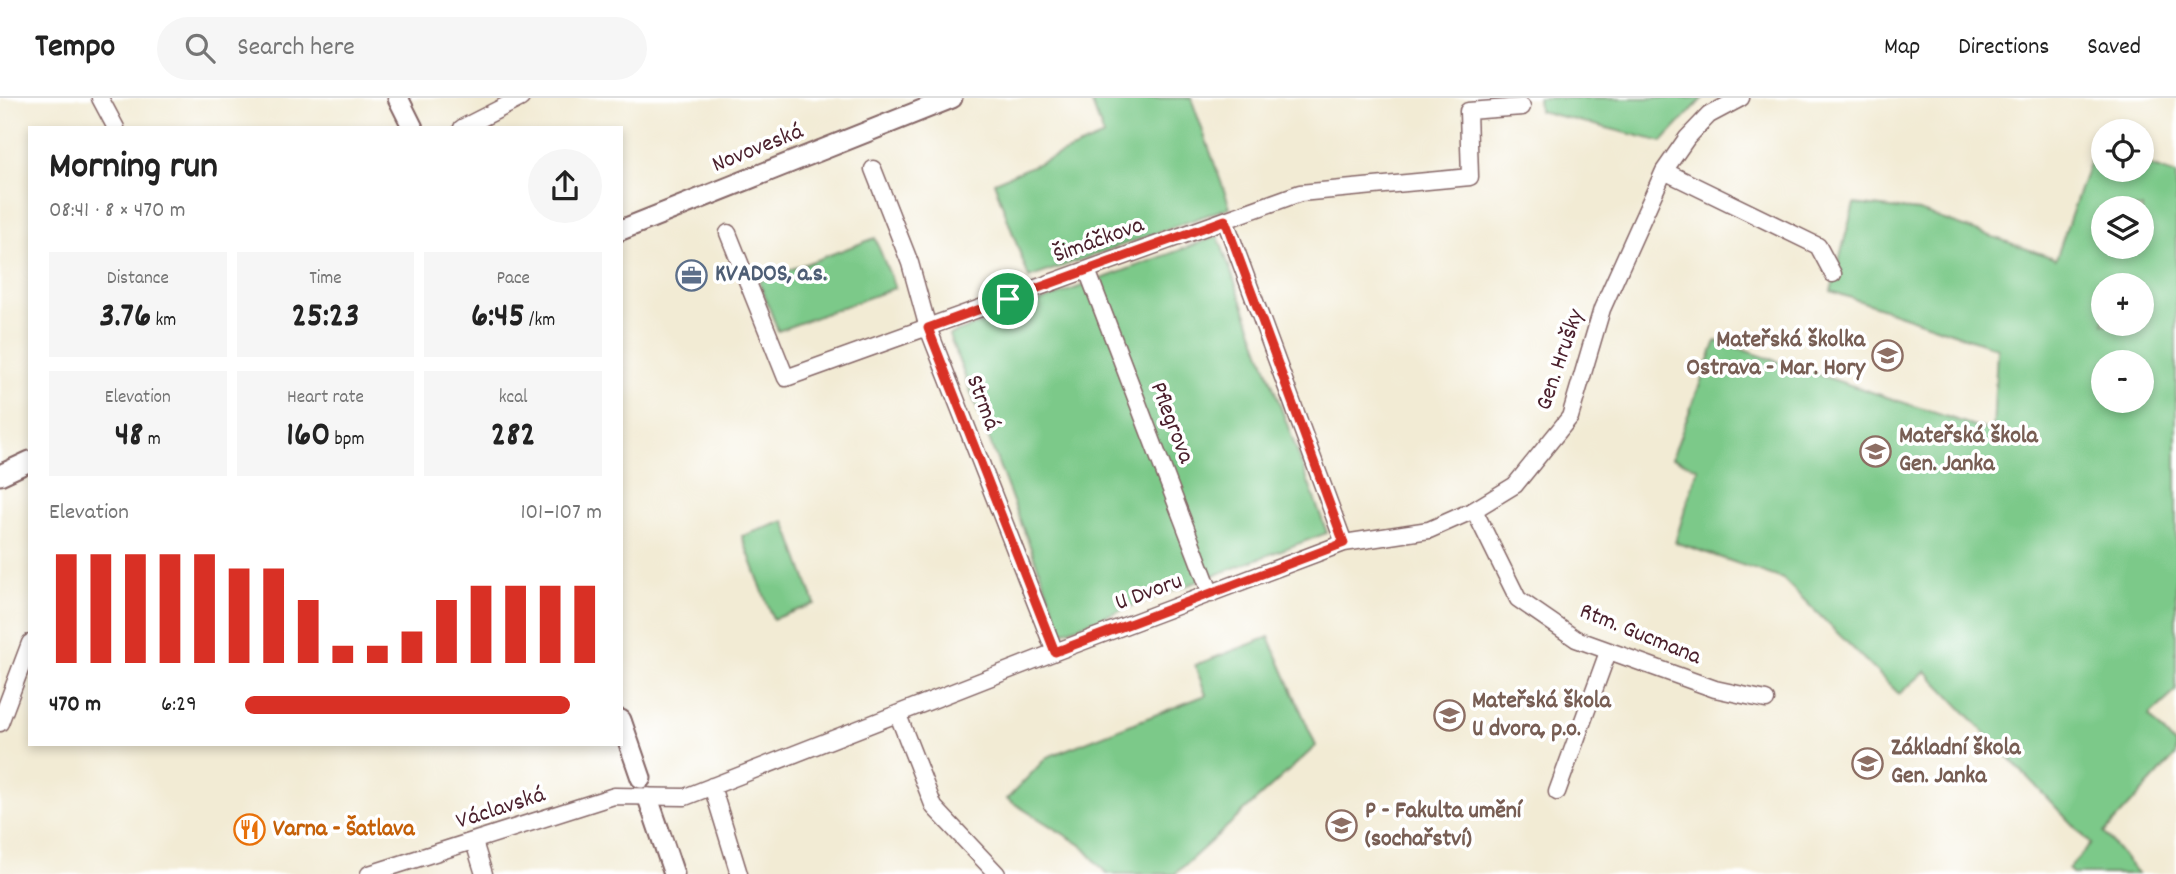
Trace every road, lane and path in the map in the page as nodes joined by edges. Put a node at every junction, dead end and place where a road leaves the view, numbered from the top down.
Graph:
1 (100, 98) edge
2 (398, 98) edge
3 (521, 98) edge
4 (952, 98) edge
5 (1741, 98) edge
6 (1522, 107) dead end
7 (115, 126) edge
8 (412, 126) edge
9 (465, 126) edge
10 (873, 169) dead end
11 (1664, 171) junction
12 (1225, 220) junction
13 (623, 229) edge
14 (728, 233) dead end
15 (1087, 270) junction
16 (1833, 274) dead end
17 (928, 328) junction
18 (28, 462) edge
19 (0, 475) edge
20 (1474, 510) junction
21 (1344, 543) junction
22 (1212, 593) junction
23 (28, 648) edge
24 (1055, 652) junction
25 (1608, 652) junction
26 (1766, 700) dead end
27 (898, 715) junction
28 (0, 723) edge
29 (623, 726) edge
30 (642, 778) joint
31 (712, 786) junction
32 (1557, 792) dead end
33 (648, 798) junction
34 (474, 842) junction
35 (369, 874) edge
36 (484, 874) edge
37 (674, 874) edge
38 (739, 874) edge
39 (997, 874) edge

1 - 7 street
2 - 8 street
3 - 9 street
4 - 13 street, Novoveská
5 - 11 street, Gen. Hrušky
6 - 12 street, Šimáčkova
10 - 17 street, Strmá
11 - 16 street
11 - 20 street, Gen. Hrušky
12 - 15 street, Šimáčkova
12 - 21 street
14 - 17 street, Šimáčkova
15 - 17 street, Šimáčkova
15 - 22 street, Pflegrova
17 - 24 street, Strmá
18 - 19 street
20 - 21 street, Gen. Hrušky
20 - 25 street, Rtm. Gucmana
21 - 22 street, U Dvoru
22 - 24 street, U Dvoru
23 - 28 street
24 - 27 street, U Dvoru
25 - 26 street, Rtm. Gucmana
25 - 32 street
27 - 31 street, U Dvoru
27 - 39 street
29 - 30 street
30 - 33 street
31 - 33 street, U Dvoru
31 - 38 street
33 - 34 street, Václavská
33 - 37 street
34 - 35 street, Václavská
34 - 36 street

